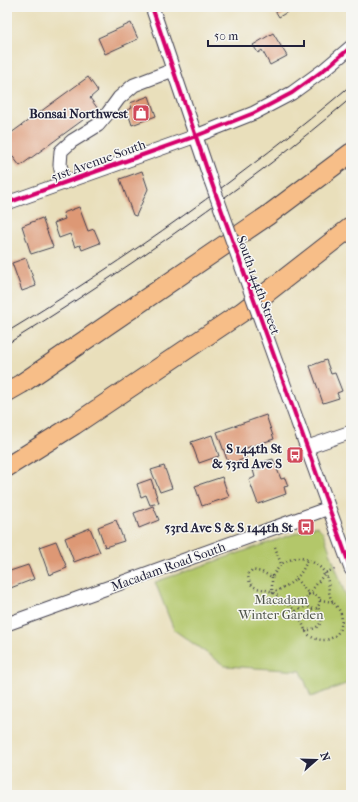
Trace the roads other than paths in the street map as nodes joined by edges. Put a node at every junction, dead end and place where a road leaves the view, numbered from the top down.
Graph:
1 (152, 7) edge
2 (351, 47) edge
3 (173, 70) junction
4 (196, 136) junction
5 (351, 153) edge
6 (351, 168) edge
7 (64, 183) junction
8 (7, 203) edge
9 (267, 216) junction
10 (351, 227) edge
11 (7, 392) edge
12 (351, 432) edge
13 (308, 447) junction
14 (7, 467) edge
15 (329, 508) junction
16 (345, 568) edge
17 (7, 624) edge

1 - 3 street, South 144th Street
2 - 4 street
3 - 4 street, South 144th Street
3 - 7 street
4 - 7 street, 51st Avenue South
4 - 13 street, South 144th Street, bridge
5 - 9 highway
6 - 9 highway
7 - 8 street, 51st Avenue South
9 - 11 highway
10 - 14 highway
12 - 13 street
13 - 15 street, South 144th Street
15 - 16 street, South 144th Street
15 - 17 street, Macadam Road South

